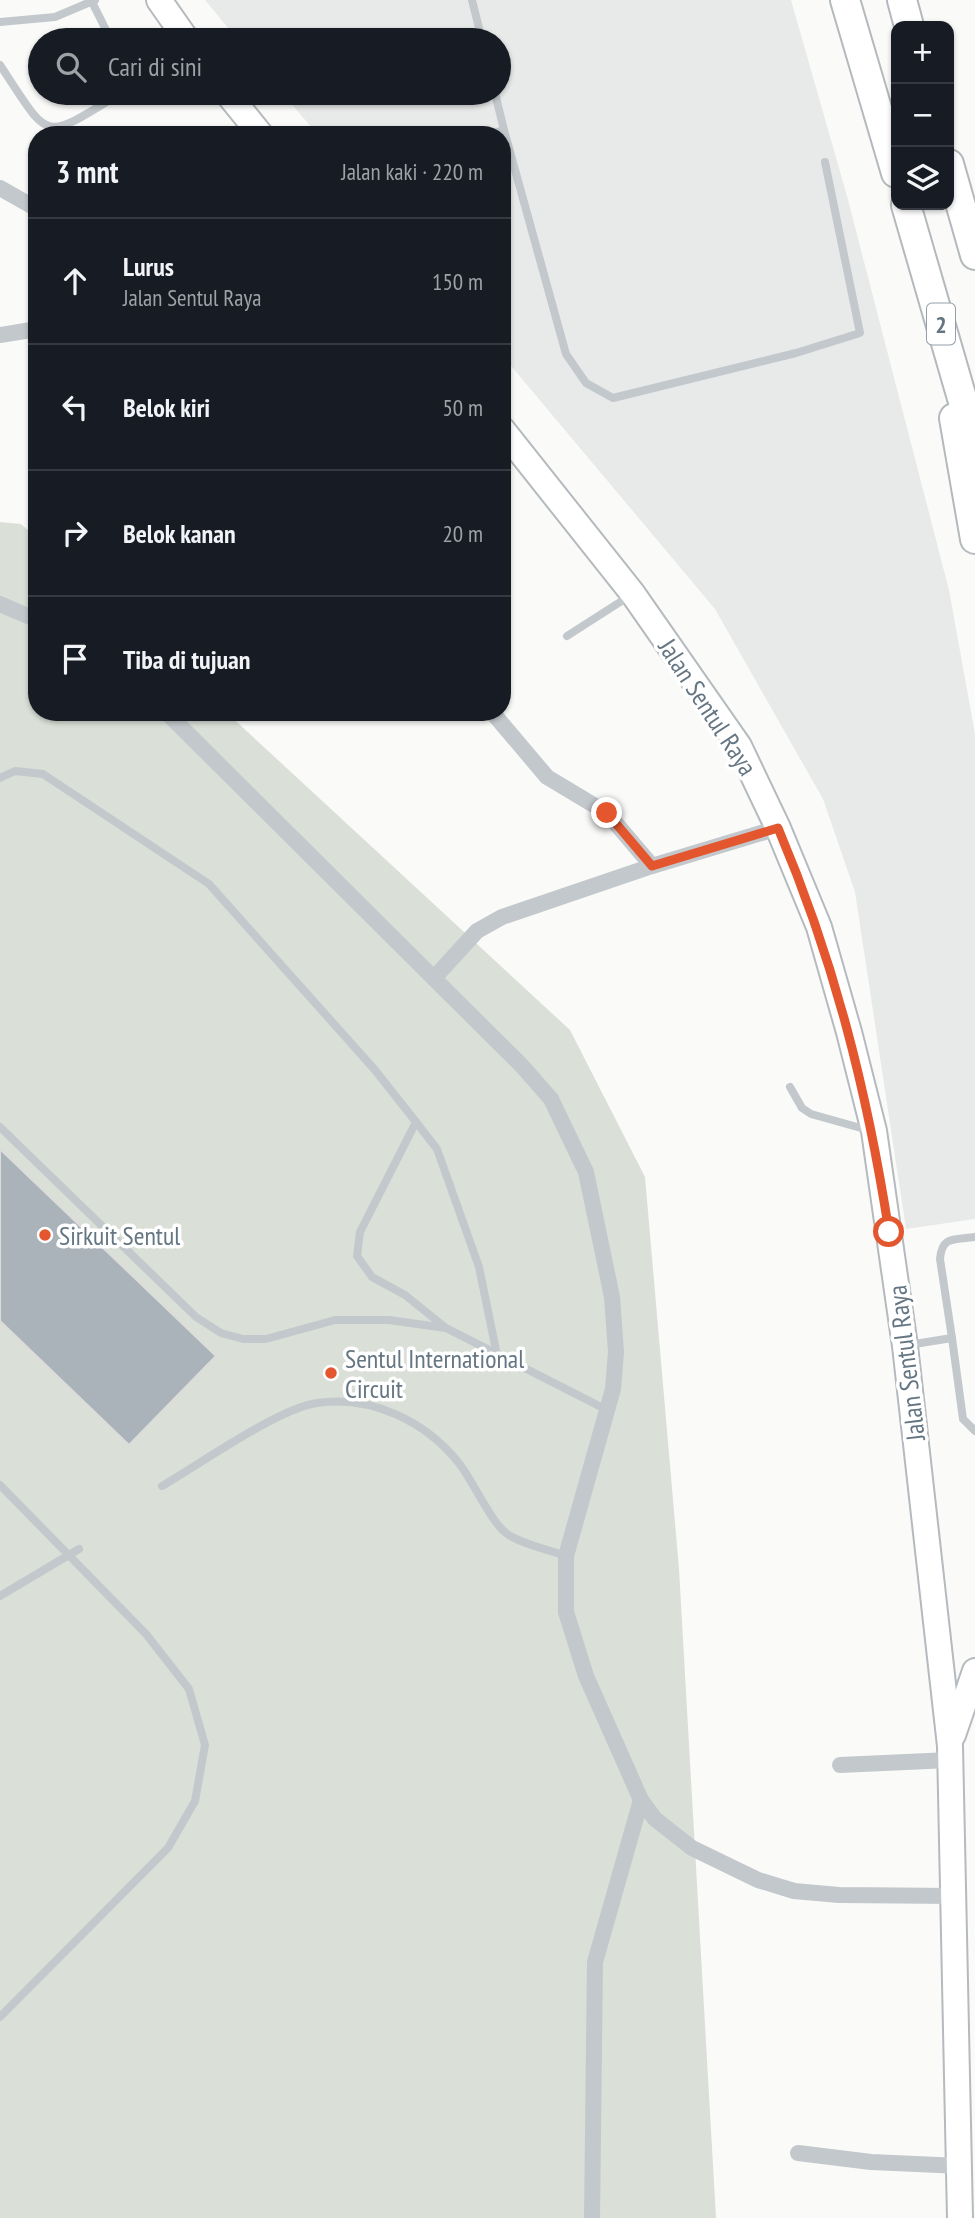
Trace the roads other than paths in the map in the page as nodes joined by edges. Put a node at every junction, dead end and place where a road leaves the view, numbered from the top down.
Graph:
1 (159, 0) edge
2 (472, 0) edge
3 (845, 0) edge
4 (902, 0) edge
5 (93, 1) edge
6 (908, 21) edge
7 (0, 22) edge
8 (105, 28) edge
9 (179, 28) edge
10 (479, 28) edge
11 (0, 65) edge
12 (101, 105) edge
13 (237, 105) edge
14 (498, 105) edge
15 (44, 126) edge
16 (66, 126) edge
17 (254, 126) edge
18 (503, 126) edge
19 (511, 155) edge
20 (891, 156) edge
21 (825, 162) dead end
22 (954, 182) edge
23 (0, 188) edge
24 (28, 204) edge
25 (907, 210) edge
26 (975, 255) edge
27 (933, 297) junction
28 (28, 330) edge
29 (0, 335) edge
30 (511, 440) edge
31 (975, 443) edge
32 (975, 539) edge
33 (633, 594) junction
34 (0, 604) edge
35 (28, 616) edge
36 (567, 636) dead end
37 (175, 721) edge
38 (500, 721) edge
39 (0, 778) edge
40 (778, 828) junction
41 (652, 866) junction
42 (434, 978) junction
43 (790, 1087) dead end
44 (416, 1122) junction
45 (0, 1127) edge
46 (874, 1131) junction
47 (975, 1237) edge
48 (446, 1328) junction
49 (952, 1338) junction
50 (905, 1346) junction
51 (497, 1355) junction
52 (609, 1411) junction
53 (975, 1430) edge
54 (0, 1485) edge
55 (162, 1486) dead end
56 (79, 1549) dead end
57 (68, 1556) junction
58 (566, 1556) junction
59 (0, 1596) edge
60 (975, 1671) edge
61 (950, 1753) junction
62 (840, 1765) dead end
63 (641, 1800) junction
64 (965, 1895) edge
65 (0, 2017) edge
66 (798, 2153) dead end
67 (961, 2166) junction
68 (592, 2218) edge
69 (960, 2218) edge

1 - 9 main road
2 - 10 lane
3 - 20 highway
4 - 6 highway
5 - 7 lane
5 - 8 lane
11 - 15 lane
12 - 16 lane
13 - 17 main road
14 - 18 lane
19 - 21 lane
22 - 26 highway
23 - 24 street
25 - 27 highway, 2
27 - 31 highway, 2
27 - 32 highway
28 - 29 street
30 - 33 main road, Jalan Sentul Raya
33 - 36 lane
33 - 40 main road, Jalan Sentul Raya
34 - 35 street
37 - 42 street
38 - 41 street
39 - 44 lane
40 - 41 street
40 - 46 main road, Jalan Sentul Raya
41 - 42 street
42 - 52 street
43 - 46 lane
44 - 48 lane
44 - 51 lane
45 - 48 lane
46 - 50 main road, Jalan Sentul Raya
47 - 49 lane
48 - 51 lane
49 - 50 lane
49 - 53 lane
50 - 61 main road, Jalan Sentul Raya
51 - 52 lane
52 - 58 street
54 - 57 lane
55 - 58 lane
56 - 57 lane
57 - 59 lane
57 - 65 lane
58 - 63 street
60 - 61 main road
61 - 62 street
61 - 64 main road, Jalan Sentul Raya
63 - 64 street
63 - 68 street
64 - 67 main road, Jalan Sentul Raya
66 - 67 street
67 - 69 main road, Jalan Sentul Raya

